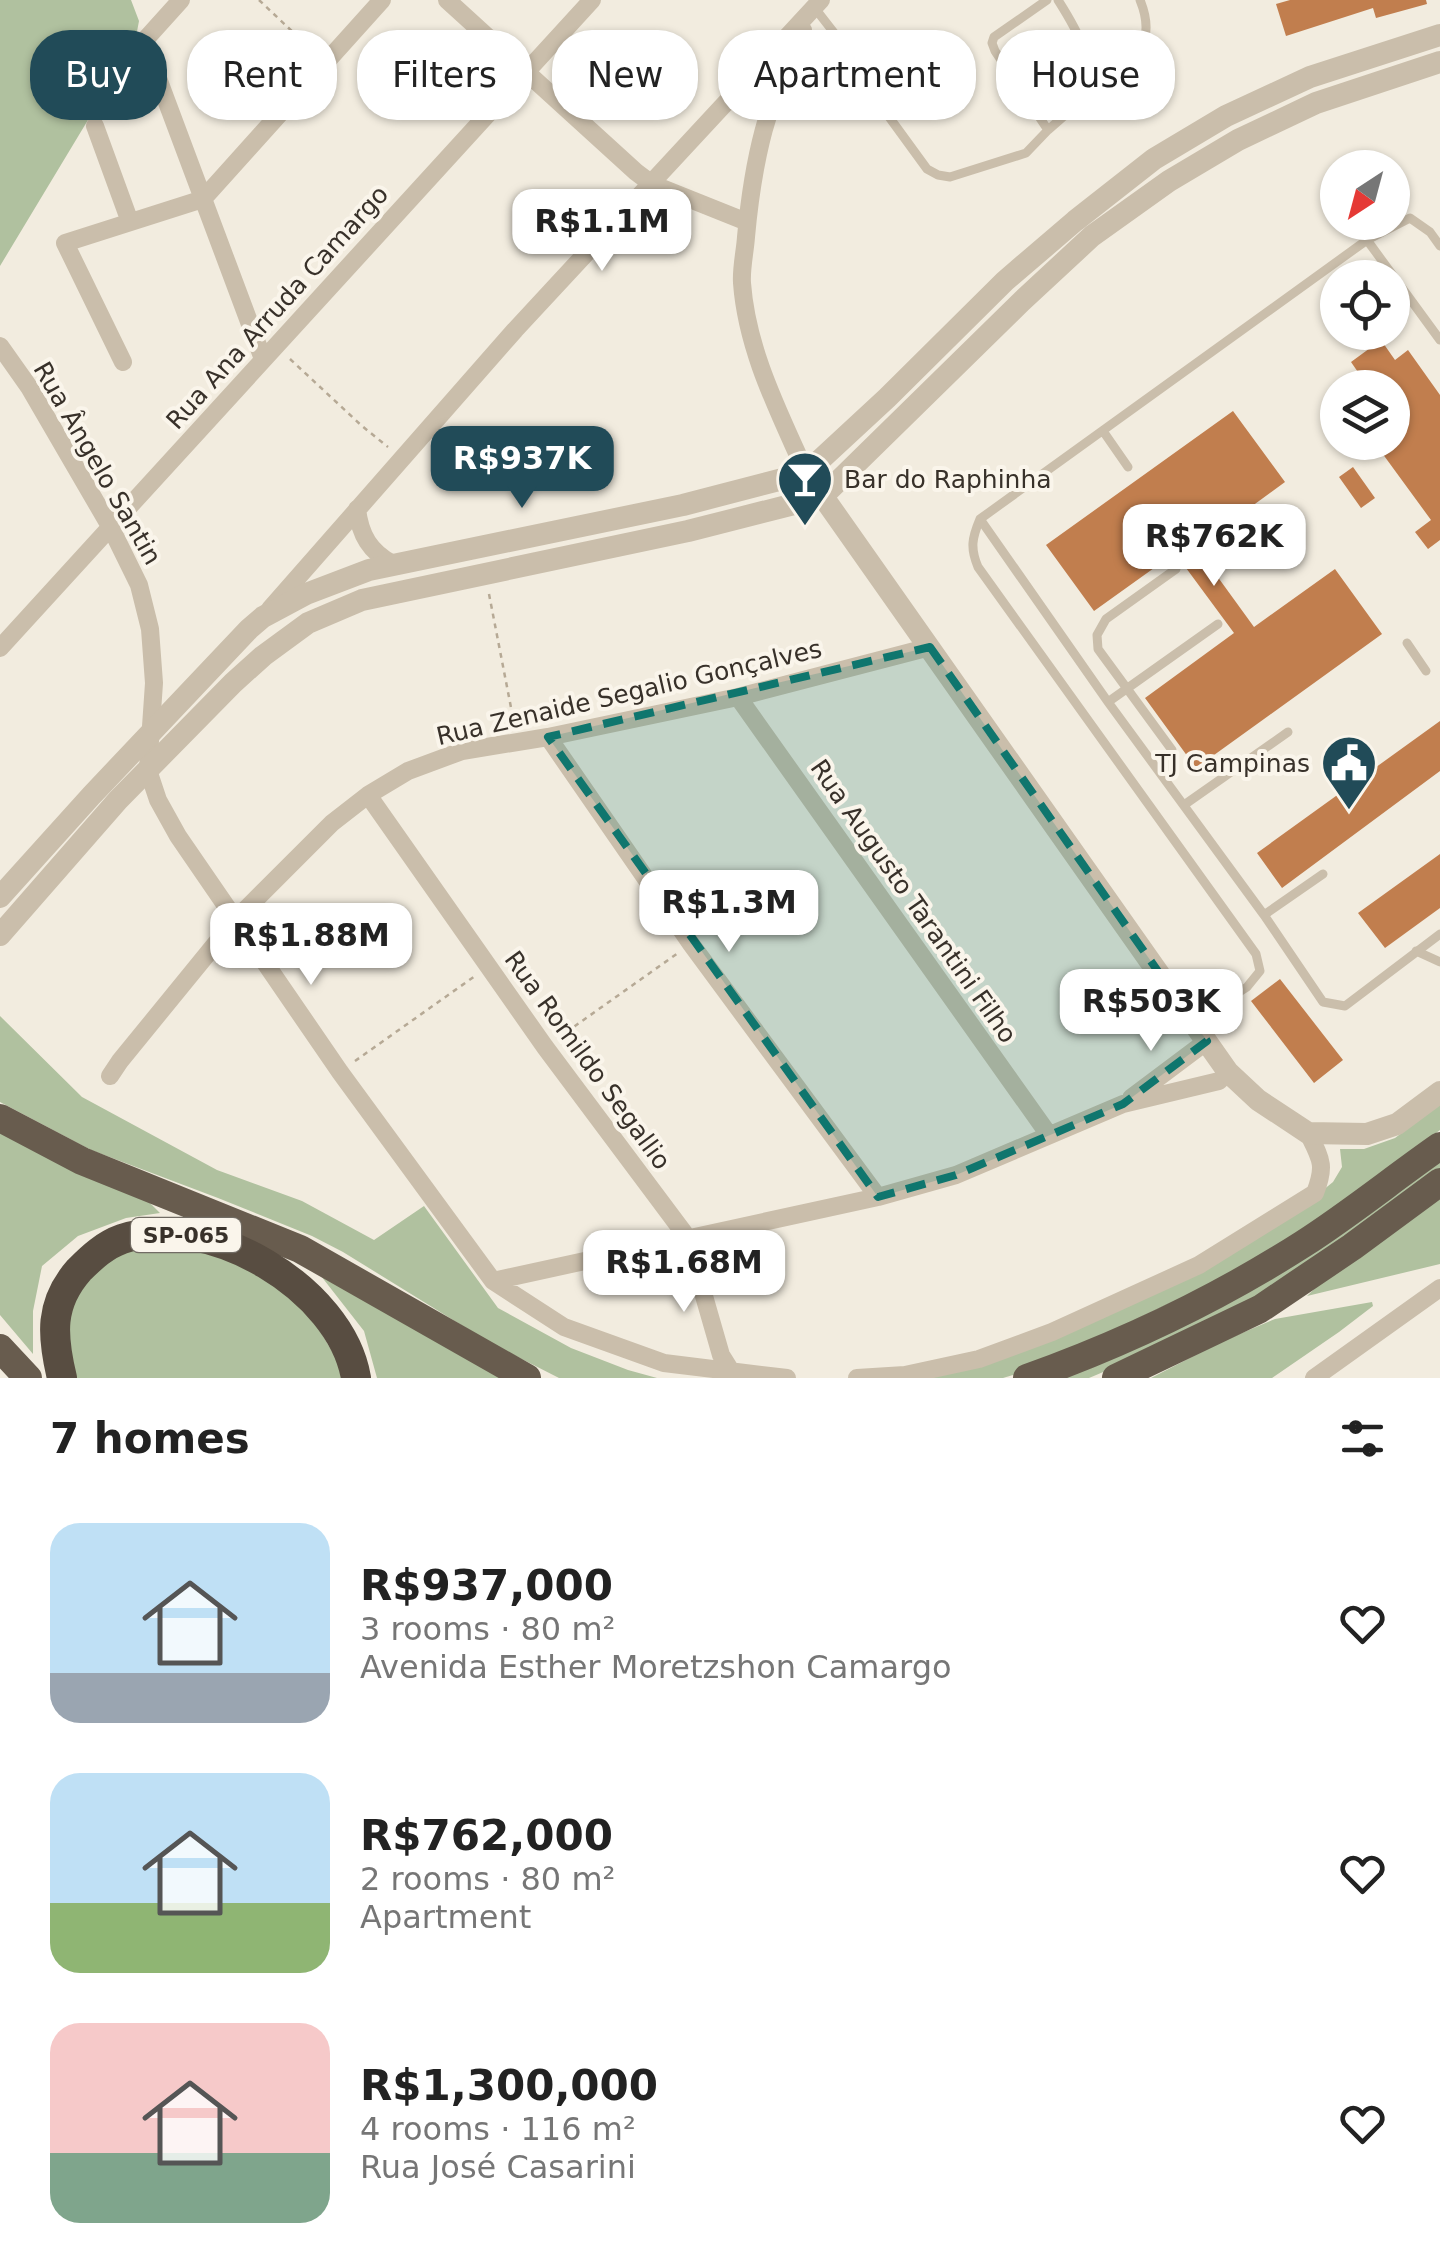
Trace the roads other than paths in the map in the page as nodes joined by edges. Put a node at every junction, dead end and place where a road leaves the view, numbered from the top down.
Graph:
1 (180, 0) edge
2 (382, 0) edge
3 (447, 0) edge
4 (592, 0) edge
5 (1047, 0) edge
6 (1058, 0) edge
7 (1140, 0) edge
8 (818, 4) edge
9 (480, 30) edge
10 (794, 30) edge
11 (805, 30) edge
12 (835, 30) edge
13 (1077, 30) edge
14 (1146, 30) edge
15 (1440, 34) edge
16 (1440, 62) edge
17 (532, 65) edge
18 (532, 77) edge
19 (718, 112) edge
20 (482, 120) edge
21 (765, 120) edge
22 (891, 120) edge
23 (1059, 120) edge
24 (95, 126) dead end
25 (1048, 130) junction
26 (652, 184) junction
27 (203, 198) junction
28 (1410, 218) edge
29 (130, 222) junction
30 (747, 222) junction
31 (1368, 240) joint
32 (1440, 246) edge
33 (1440, 340) edge
34 (0, 346) edge
35 (263, 359) junction
36 (124, 362) dead end
37 (1103, 431) junction
38 (1128, 467) dead end
39 (806, 473) junction
40 (822, 497) junction
41 (357, 509) junction
42 (980, 519) junction
43 (111, 528) junction
44 (393, 564) junction
45 (1176, 569) dead end
46 (263, 616) junction
47 (1218, 624) dead end
48 (3, 637) edge
49 (1408, 644) dead end
50 (930, 648) junction
51 (1426, 671) dead end
52 (1127, 688) junction
53 (738, 697) junction
54 (1108, 702) junction
55 (1288, 732) dead end
56 (149, 736) junction
57 (548, 737) junction
58 (1172, 750) dead end
59 (148, 770) junction
60 (368, 794) junction
61 (1184, 805) junction
62 (1322, 874) dead end
63 (0, 897) edge
64 (1264, 915) junction
65 (235, 920) junction
66 (0, 934) edge
67 (1440, 934) edge
68 (1416, 951) junction
69 (1440, 962) edge
70 (1201, 1031) junction
71 (1228, 1072) junction
72 (110, 1076) dead end
73 (1440, 1092) edge
74 (1123, 1104) junction
75 (0, 1118) edge
76 (1050, 1134) junction
77 (1308, 1134) junction
78 (1440, 1146) edge
79 (1440, 1182) edge
80 (878, 1196) junction
81 (686, 1237) junction
82 (494, 1280) junction
83 (1440, 1288) edge
84 (0, 1348) edge
85 (730, 1372) junction
86 (28, 1378) edge
87 (62, 1378) edge
88 (356, 1378) edge
89 (527, 1378) edge
90 (787, 1378) edge
91 (856, 1378) edge
92 (1027, 1378) edge
93 (1116, 1378) edge
94 (1314, 1378) edge

1 - 27 street
2 - 27 street
3 - 9 street
4 - 17 street, Rua Ana Arruda Camargo
5 - 25 lane
6 - 13 lane
7 - 14 lane
8 - 10 street
8 - 11 street
8 - 12 lane
15 - 39 street
16 - 40 street
18 - 26 street
19 - 26 street
20 - 35 street, Rua Ana Arruda Camargo
21 - 30 street
22 - 25 lane
23 - 25 lane
24 - 29 street
26 - 30 street
26 - 41 street
27 - 29 street
27 - 35 street
28 - 32 lane
29 - 36 street
30 - 39 street
31 - 33 lane
31 - 37 lane
34 - 43 street, Rua Ângelo Santin
35 - 43 street, Rua Ana Arruda Camargo
37 - 38 lane
37 - 42 lane
39 - 40 street
39 - 44 street
40 - 50 street
40 - 59 street
41 - 44 street
41 - 46 street
42 - 54 lane
42 - 70 lane
43 - 48 street, Rua Ana Arruda Camargo
43 - 56 street, Rua Ângelo Santin
44 - 46 street
45 - 52 lane
46 - 56 street
47 - 52 lane
49 - 51 lane
50 - 53 street, Rua Zenaide Segalio Gonçalves
50 - 70 street
52 - 54 lane
52 - 58 lane
53 - 57 street, Rua Zenaide Segalio Gonçalves
53 - 76 street, Rua Augusto Tarantini Filho
54 - 61 lane
55 - 61 lane
56 - 59 street, Rua Ângelo Santin
56 - 63 street
57 - 60 street, Rua Zenaide Segalio Gonçalves
57 - 80 street
59 - 65 street, Rua Ângelo Santin
59 - 66 street
60 - 65 street, Rua Zenaide Segalio Gonçalves
60 - 81 street, Rua Romildo Segallio
61 - 64 lane
62 - 64 lane
64 - 68 lane
65 - 72 street, Rua Zenaide Segalio Gonçalves
65 - 82 street, Rua Ângelo Santin
67 - 68 lane
68 - 69 lane
70 - 71 street
70 - 74 street
71 - 74 street
71 - 77 street
73 - 77 street
74 - 76 street
75 - 89 highway
76 - 80 street
77 - 91 street
78 - 92 highway
79 - 93 highway
80 - 81 street
81 - 82 street
81 - 85 street, Rua Romildo Segallio
82 - 85 street, Rua Ângelo Santin
83 - 94 street
84 - 86 highway
85 - 90 street, Rua Ângelo Santin
87 - 88 highway, SP-065

